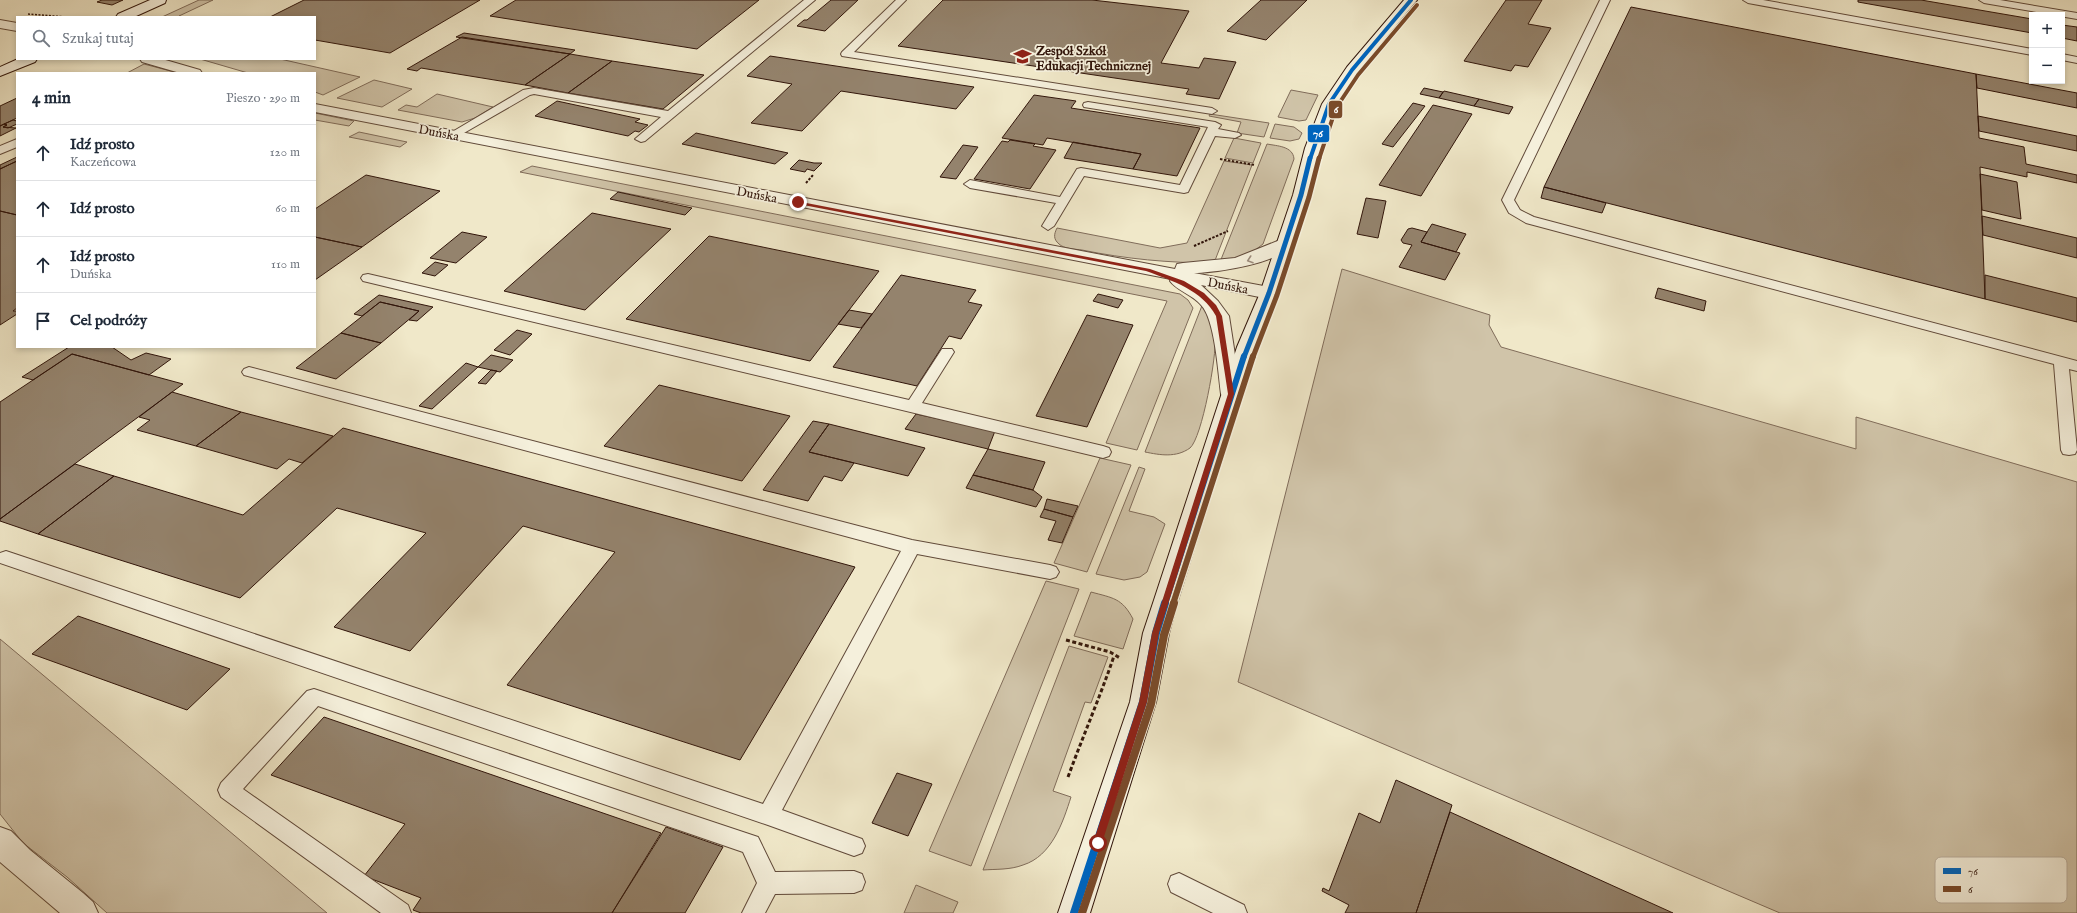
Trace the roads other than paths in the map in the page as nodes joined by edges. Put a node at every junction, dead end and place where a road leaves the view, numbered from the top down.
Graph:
1 (160, 0) edge
2 (810, 0) edge
3 (902, 0) edge
4 (1411, 0) edge
5 (1605, 0) edge
6 (1748, 0) edge
7 (1984, 0) edge
8 (125, 16) edge
9 (2077, 16) edge
10 (0, 24) edge
11 (16, 27) edge
12 (2029, 51) edge
13 (2065, 58) edge
14 (28, 60) edge
15 (150, 60) edge
16 (2077, 60) edge
17 (0, 72) edge
18 (191, 72) edge
19 (1088, 105) dead end
20 (316, 108) edge
21 (1212, 111) dead end
22 (670, 115) junction
23 (1212, 132) junction
24 (454, 135) junction
25 (1236, 136) dead end
26 (641, 139) dead end
27 (16, 143) edge
28 (0, 151) edge
29 (970, 184) dead end
30 (1063, 201) junction
31 (1048, 226) dead end
32 (1286, 243) junction
33 (1148, 270) junction
34 (368, 278) dead end
35 (1269, 294) junction
36 (947, 352) dead end
37 (2061, 362) junction
38 (2077, 366) edge
39 (249, 372) dead end
40 (1231, 394) junction
41 (913, 406) junction
42 (2069, 450) dead end
43 (1102, 452) dead end
44 (912, 547) junction
45 (6, 558) dead end
46 (1050, 572) dead end
47 (768, 815) junction
48 (0, 841) edge
49 (854, 846) dead end
50 (854, 882) dead end
51 (769, 883) junction
52 (1179, 884) dead end
53 (82, 913) edge
54 (400, 913) edge
55 (753, 913) edge
56 (1074, 913) edge
57 (1236, 913) edge

1 - 8 street
2 - 22 lane
3 - 21 lane
4 - 32 street
5 - 37 lane
6 - 12 lane
7 - 9 lane
10 - 11 street
13 - 16 lane
14 - 17 street
15 - 18 street
19 - 23 lane
20 - 24 street, Duńska
22 - 24 lane
22 - 26 lane
23 - 25 lane
23 - 30 lane
24 - 33 street, Duńska
27 - 28 lane
29 - 30 lane
30 - 31 lane
32 -> 33 street
32 - 35 street
33 - 35 street, Duńska
33 - 40 street
34 - 41 lane
35 - 40 street
36 - 41 lane
37 - 38 lane
37 - 42 lane
39 - 44 lane
40 - 56 street
41 - 43 lane
44 - 46 lane
44 - 47 lane
45 - 47 lane
47 - 49 lane
48 - 53 street
50 - 51 lane
51 - 54 lane
51 - 55 lane
52 - 57 lane

